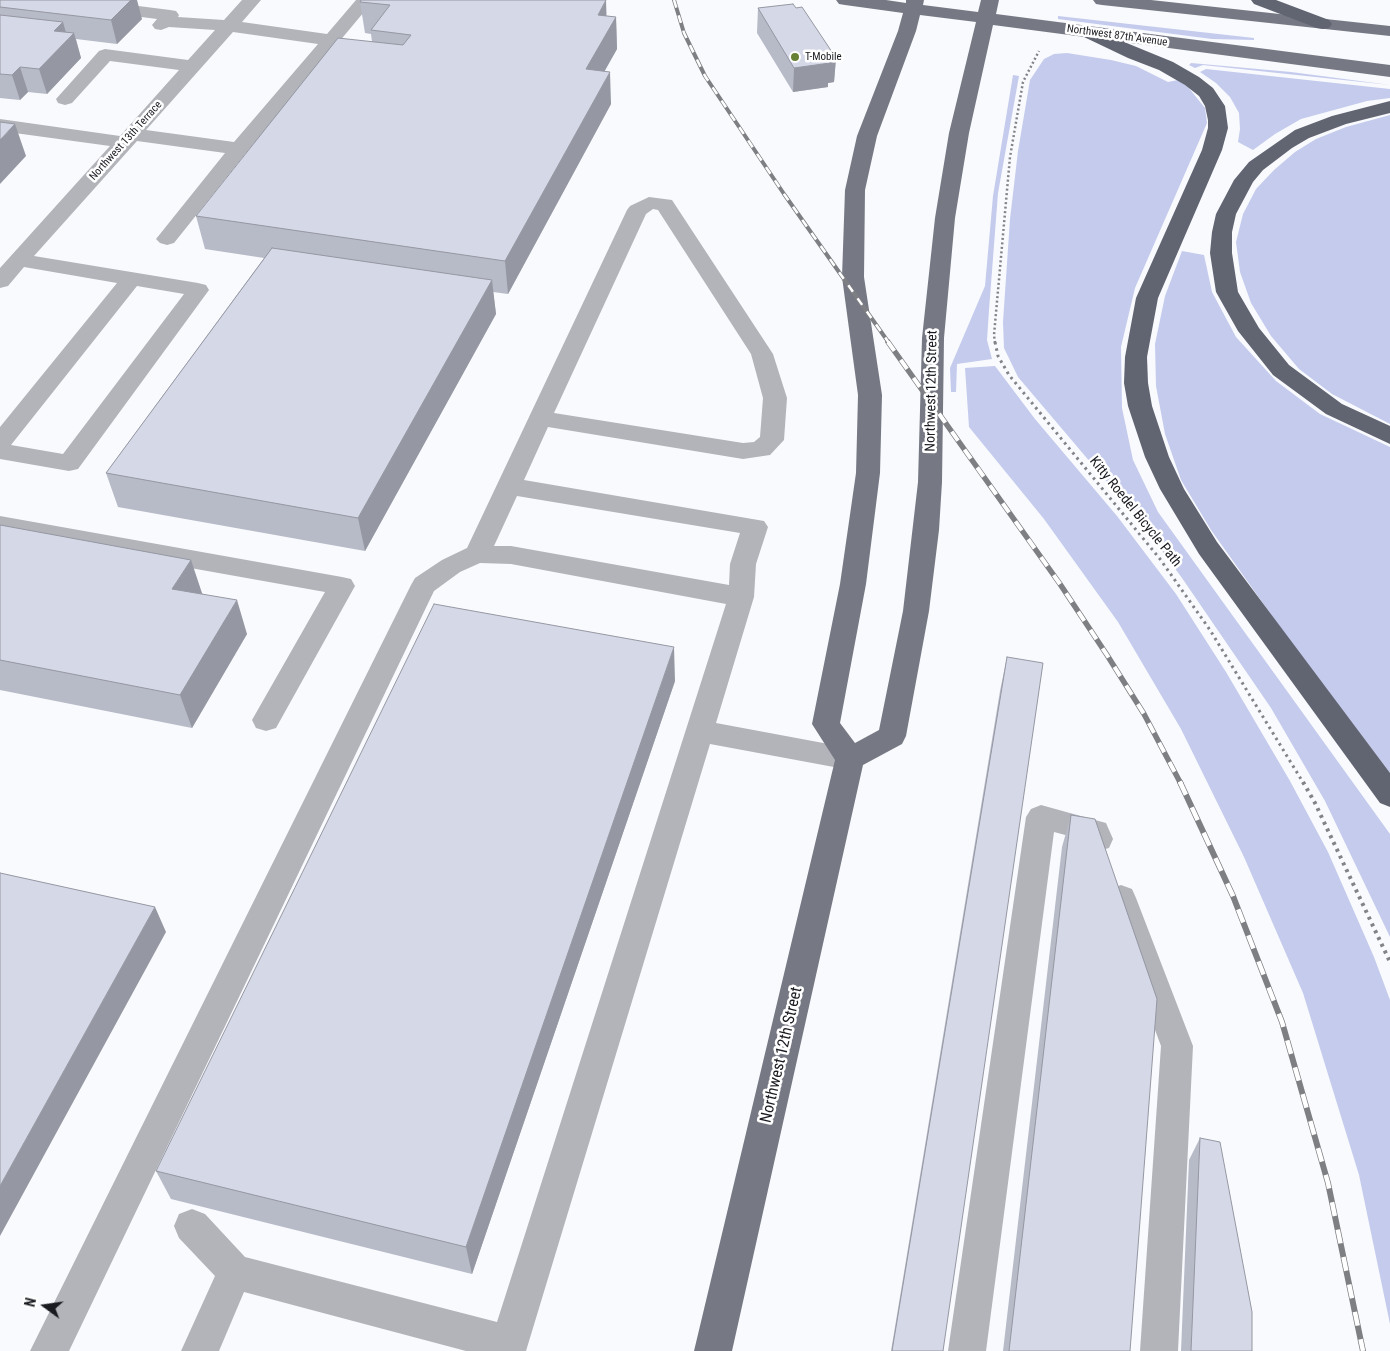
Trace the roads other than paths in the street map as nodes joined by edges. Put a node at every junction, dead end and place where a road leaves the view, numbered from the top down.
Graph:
1 (48, 0) edge
2 (252, 0) edge
3 (365, 0) edge
4 (845, 0) edge
5 (1102, 0) edge
6 (1260, 0) edge
7 (1141, 2) edge
8 (914, 4) edge
9 (987, 9) edge
10 (164, 14) edge
11 (1323, 24) junction
12 (228, 26) junction
13 (1390, 31) edge
14 (1090, 33) junction
15 (331, 40) junction
16 (193, 66) junction
17 (1390, 71) edge
18 (65, 99) dead end
19 (1390, 107) edge
20 (0, 126) edge
21 (128, 138) junction
22 (239, 149) junction
23 (167, 239) dead end
24 (19, 260) junction
25 (131, 279) junction
26 (0, 281) edge
27 (540, 418) junction
28 (1390, 436) edge
29 (0, 443) edge
30 (0, 451) edge
31 (509, 486) junction
32 (0, 525) edge
33 (477, 554) junction
34 (741, 596) junction
35 (266, 720) dead end
36 (700, 732) junction
37 (850, 759) junction
38 (1390, 795) edge
39 (192, 1226) dead end
40 (235, 1272) junction
41 (508, 1347) edge
42 (49, 1351) edge
43 (200, 1351) edge
44 (712, 1351) edge
45 (967, 1351) edge
46 (1159, 1351) edge

1 - 10 street
2 - 12 street, Northwest 13th Terrace
3 - 15 street
4 - 8 main road, Northwest 87th Avenue
5 - 7 main road
6 - 11 highway
7 - 11 main road
8 - 9 main road, Northwest 87th Avenue
8 - 37 main road
9 - 14 main road, Northwest 87th Avenue
9 - 37 main road, Northwest 12th Street
10 - 12 street
11 - 13 main road
12 - 15 street
12 - 16 street, Northwest 13th Terrace
14 - 17 main road, Northwest 87th Avenue
14 - 38 highway
15 - 22 street
16 - 18 street
16 - 21 street, Northwest 13th Terrace
19 - 28 highway
20 - 21 street
21 - 22 street
21 - 24 street, Northwest 13th Terrace
22 - 23 street
24 - 25 street
24 - 26 street, Northwest 13th Terrace
25 - 29 street
25 - 30 street
27 - 27 street
27 - 31 street
31 - 33 street
31 - 34 street
32 - 35 street
33 - 34 street
33 - 42 street
34 - 36 street
36 - 37 street
36 - 41 street
37 - 44 main road, Northwest 12th Street
39 - 40 street
40 - 41 street
40 - 43 street
45 - 46 street

